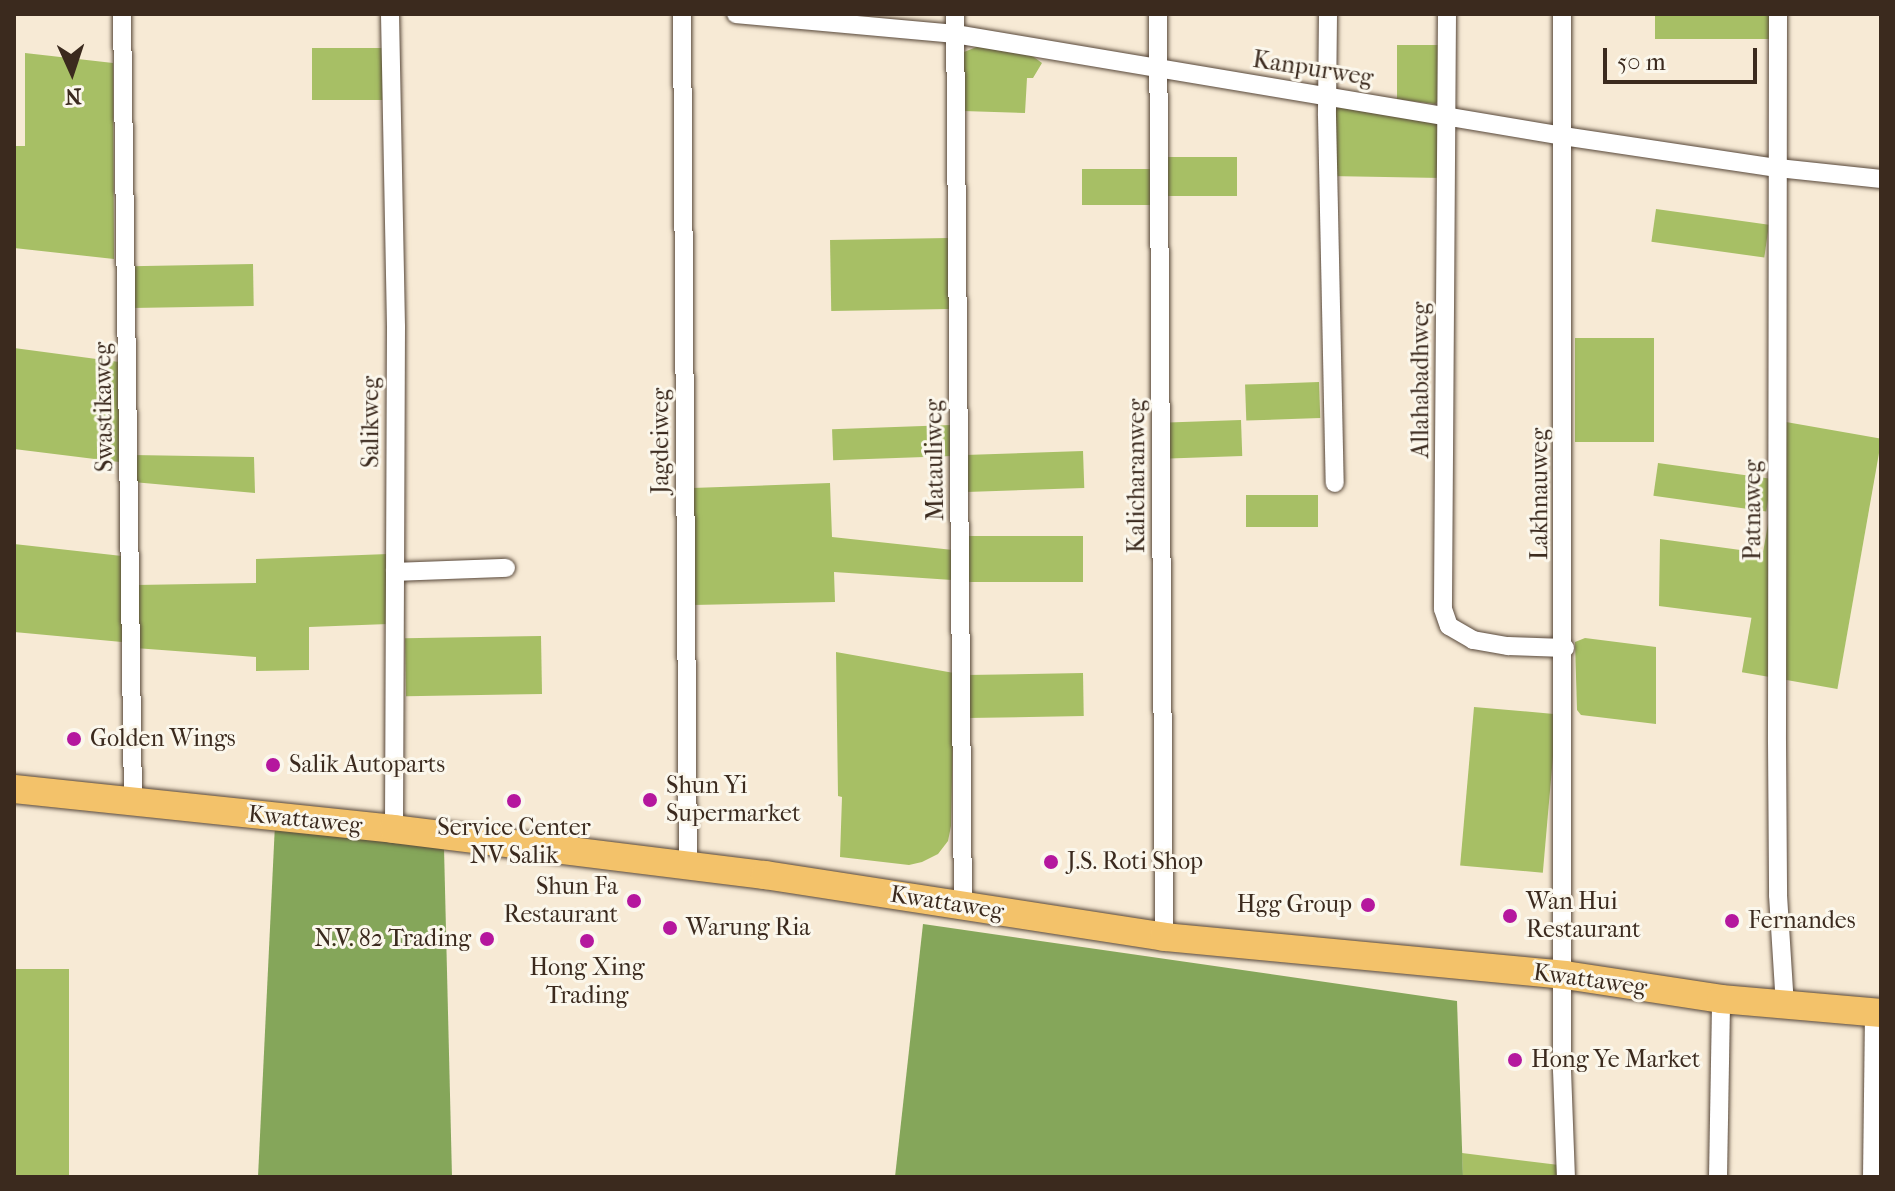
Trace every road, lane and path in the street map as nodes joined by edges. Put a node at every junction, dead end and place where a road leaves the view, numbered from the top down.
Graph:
1 (122, 14) edge
2 (390, 14) edge
3 (682, 14) edge
4 (736, 14) edge
5 (955, 14) edge
6 (1158, 14) edge
7 (1328, 14) edge
8 (1447, 14) edge
9 (1562, 14) edge
10 (1778, 14) edge
11 (955, 34) junction
12 (1158, 68) junction
13 (1329, 95) junction
14 (1448, 115) junction
15 (1563, 136) junction
16 (1778, 168) junction
17 (1881, 179) edge
18 (1335, 483) dead end
19 (506, 568) dead end
20 (395, 572) junction
21 (1565, 648) junction
22 (14, 789) edge
23 (133, 800) junction
24 (394, 829) junction
25 (688, 868) junction
26 (963, 906) junction
27 (1164, 937) junction
28 (1565, 975) junction
29 (1721, 999) junction
30 (1785, 1005) junction
31 (1877, 1012) edge
32 (1566, 1177) edge
33 (1718, 1177) edge
34 (1872, 1177) edge

1 - 23 street, Swastikaweg
2 - 20 street, Salikweg
3 - 25 street, Jagdeiweg
4 - 11 street, Kanpurweg
5 - 11 street, Matauliweg
6 - 12 street, Kalicharanweg
7 - 13 street
8 - 14 street, Allahabadhweg
9 - 15 street, Lakhnauweg
10 - 16 street, Patnaweg
11 - 12 street, Kanpurweg
11 - 26 street, Matauliweg
12 - 13 street, Kanpurweg
12 - 27 street, Kalicharanweg
13 - 14 street, Kanpurweg
13 - 18 street
14 - 15 street, Kanpurweg
14 - 21 street, Allahabadhweg
15 - 16 street, Kanpurweg
15 - 21 street, Lakhnauweg
16 - 17 street, Kanpurweg
16 - 30 street, Patnaweg
19 - 20 street
20 - 24 street, Salikweg
21 - 28 street, Lakhnauweg
22 - 23 main road, Kwattaweg
23 - 24 main road, Kwattaweg
24 - 25 main road, Kwattaweg
25 - 26 main road, Kwattaweg
26 - 27 main road, Kwattaweg
27 - 28 main road, Kwattaweg
28 - 29 main road, Kwattaweg
28 - 32 street, Lakhnauweg
29 - 30 main road, Kwattaweg
29 - 33 street
30 - 31 main road, Kwattaweg
31 - 34 street

